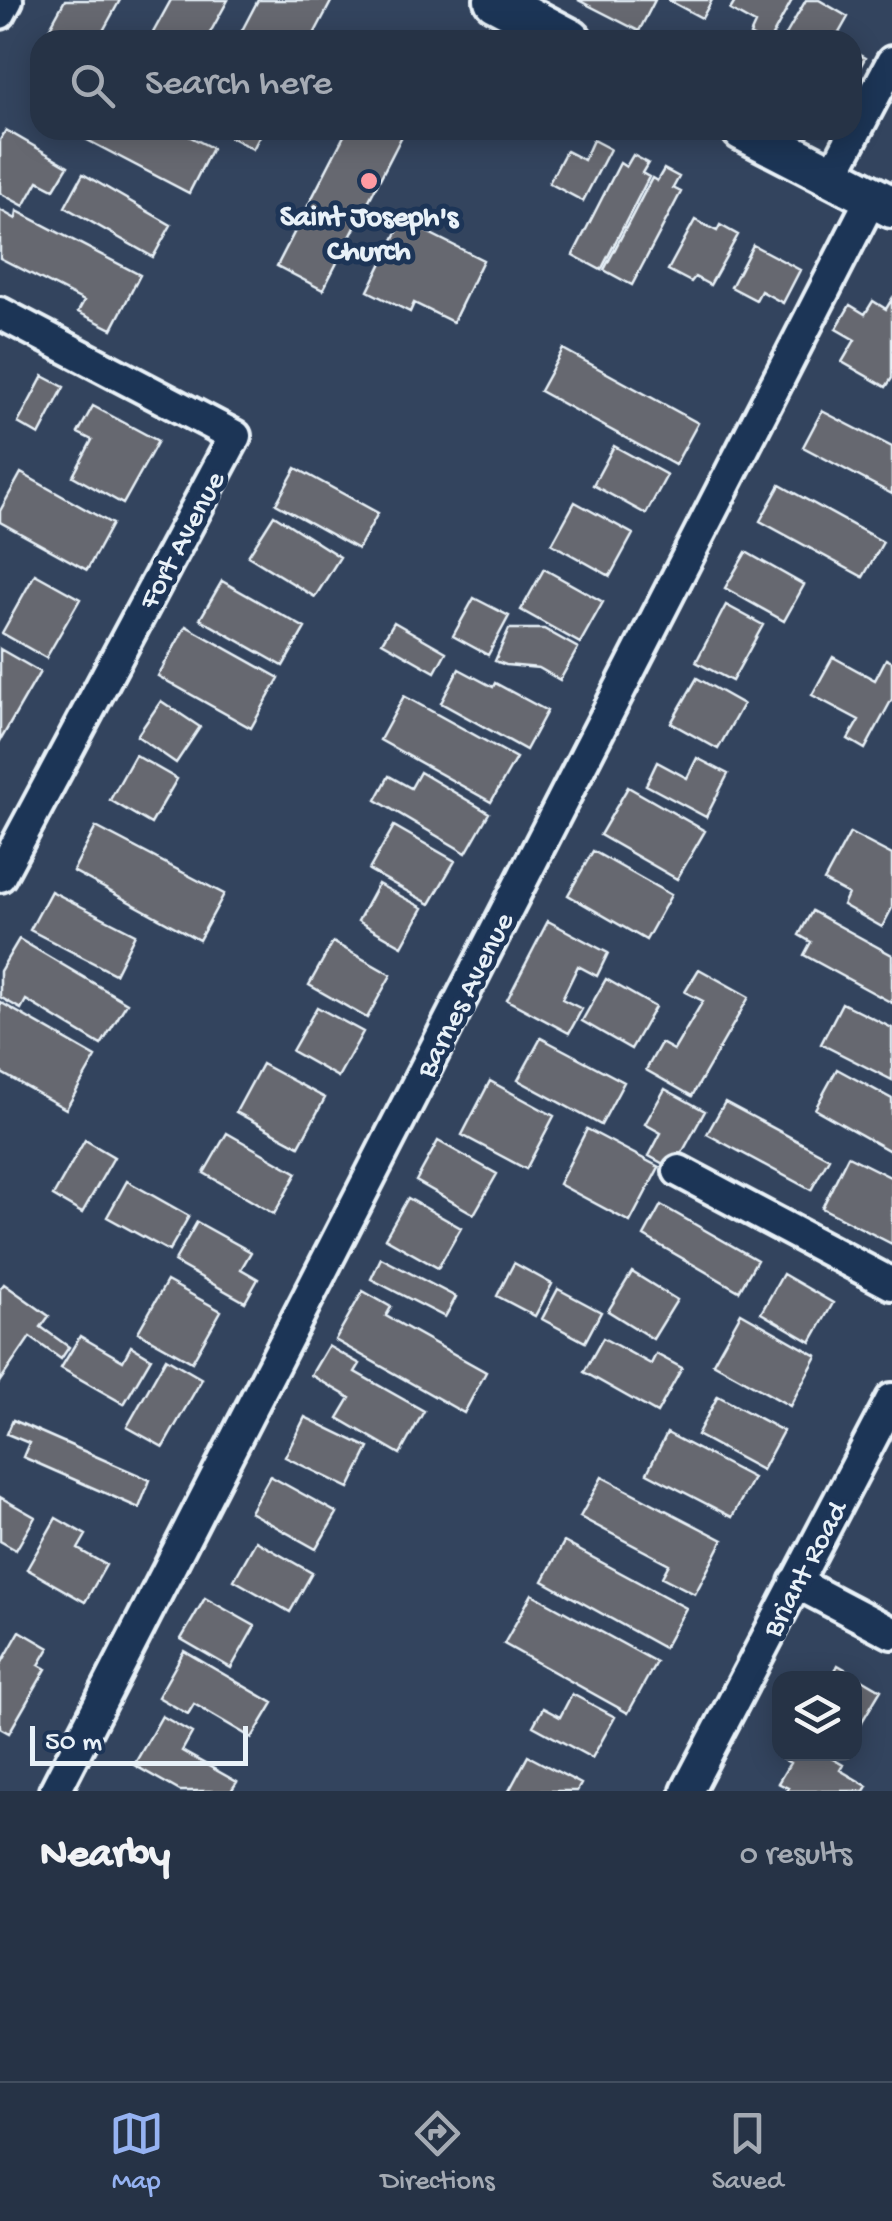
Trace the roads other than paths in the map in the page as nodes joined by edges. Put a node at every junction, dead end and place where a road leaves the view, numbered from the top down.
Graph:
1 (6, 0) edge
2 (495, 0) edge
3 (0, 13) edge
4 (552, 30) edge
5 (892, 62) edge
6 (862, 119) edge
7 (762, 140) edge
8 (851, 140) edge
9 (832, 176) junction
10 (882, 202) edge
11 (0, 313) edge
12 (0, 876) edge
13 (678, 1171) dead end
14 (892, 1284) edge
15 (892, 1399) edge
16 (795, 1582) junction
17 (892, 1633) edge
18 (55, 1791) edge
19 (687, 1791) edge

1 - 3 street
2 - 4 main road
5 - 6 street
7 - 9 main road
8 - 9 street
9 - 10 main road
10 - 18 street, Barnes Avenue
11 - 12 street, Fort Avenue
13 - 14 street
15 - 16 street, Briant Road
16 - 17 street
16 - 19 street, Briant Road

